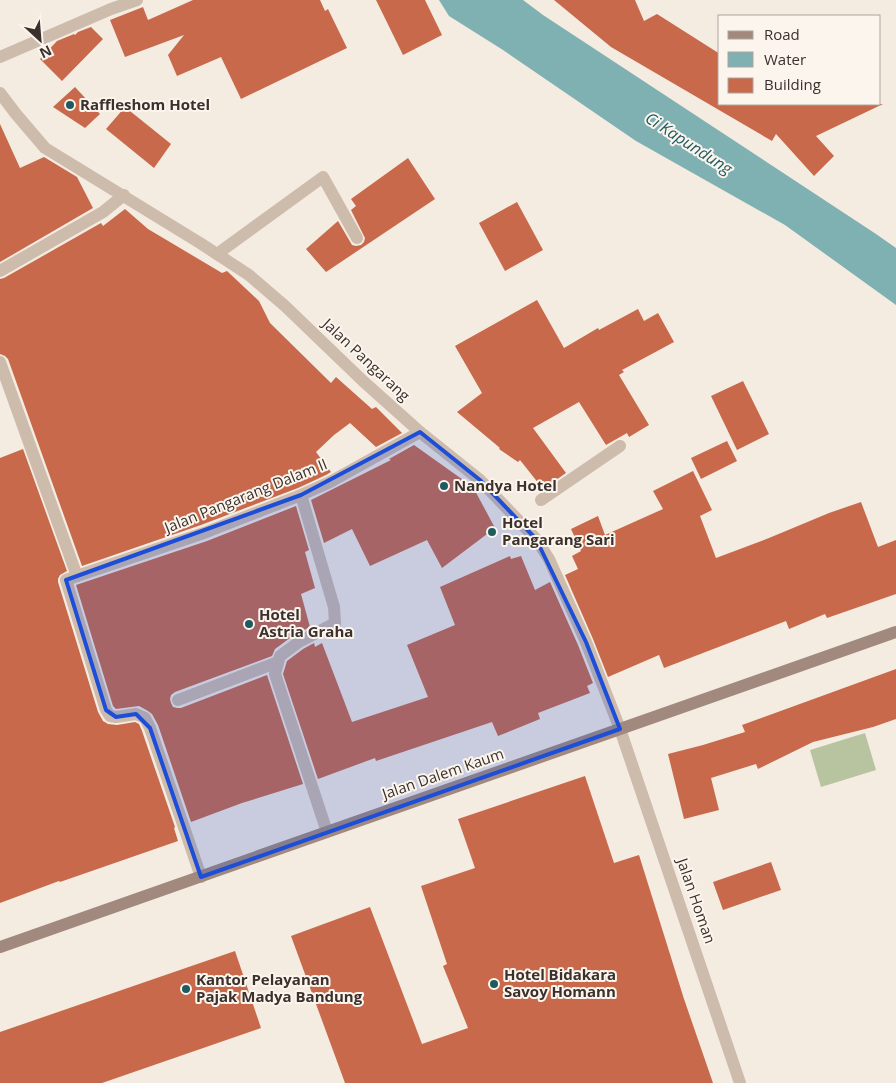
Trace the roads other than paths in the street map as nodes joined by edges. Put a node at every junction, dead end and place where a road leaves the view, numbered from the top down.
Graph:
1 (137, 0) edge
2 (0, 57) edge
3 (0, 94) edge
4 (124, 195) junction
5 (357, 238) dead end
6 (217, 254) junction
7 (0, 271) edge
8 (0, 362) edge
9 (420, 432) junction
10 (620, 446) dead end
11 (301, 495) junction
12 (541, 500) dead end
13 (77, 576) junction
14 (896, 632) edge
15 (278, 662) junction
16 (178, 700) dead end
17 (620, 729) junction
18 (327, 832) junction
19 (201, 877) junction
20 (0, 947) edge
21 (740, 1083) edge

1 - 2 street
3 - 4 street, Jalan Pangarang
4 - 6 street, Jalan Pangarang
4 - 7 street
5 - 6 street
6 - 9 street, Jalan Pangarang
8 - 13 street
9 - 11 street, Jalan Pangarang Dalam II
9 - 17 street, Jalan Pangarang
10 - 12 street
11 - 13 street, Jalan Pangarang Dalam II
11 - 15 street
13 - 19 street
14 - 17 main road, Jalan Dalem Kaum
15 - 16 street
15 - 18 street
17 - 18 main road, Jalan Dalem Kaum
17 - 21 street, Jalan Homan
18 - 19 main road, Jalan Dalem Kaum
19 - 20 main road, Jalan Dalem Kaum

